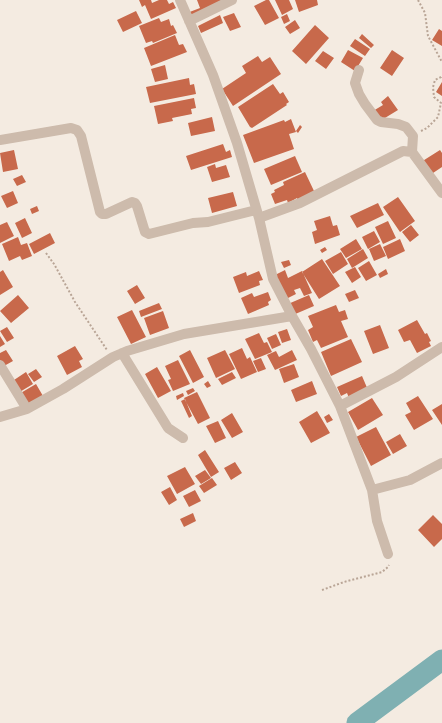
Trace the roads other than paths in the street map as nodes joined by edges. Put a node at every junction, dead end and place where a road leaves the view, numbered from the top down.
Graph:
1 (180, 0) edge
2 (232, 0) edge
3 (189, 21) junction
4 (359, 70) dead end
5 (0, 140) edge
6 (412, 152) junction
7 (442, 193) edge
8 (258, 214) junction
9 (292, 316) junction
10 (442, 348) edge
11 (117, 355) junction
12 (0, 365) edge
13 (340, 406) junction
14 (27, 409) junction
15 (0, 417) edge
16 (183, 438) dead end
17 (442, 463) edge
18 (372, 490) junction
19 (388, 554) road end

1 - 3 street
2 - 3 street
3 - 8 street
4 - 6 street
5 - 8 street
6 - 7 street
6 - 8 street
8 - 9 street
9 - 11 street
9 - 13 street
10 - 13 street
11 - 14 street
11 - 16 street
12 - 14 street
13 - 18 street
14 - 15 street
17 - 18 street
18 - 19 street

